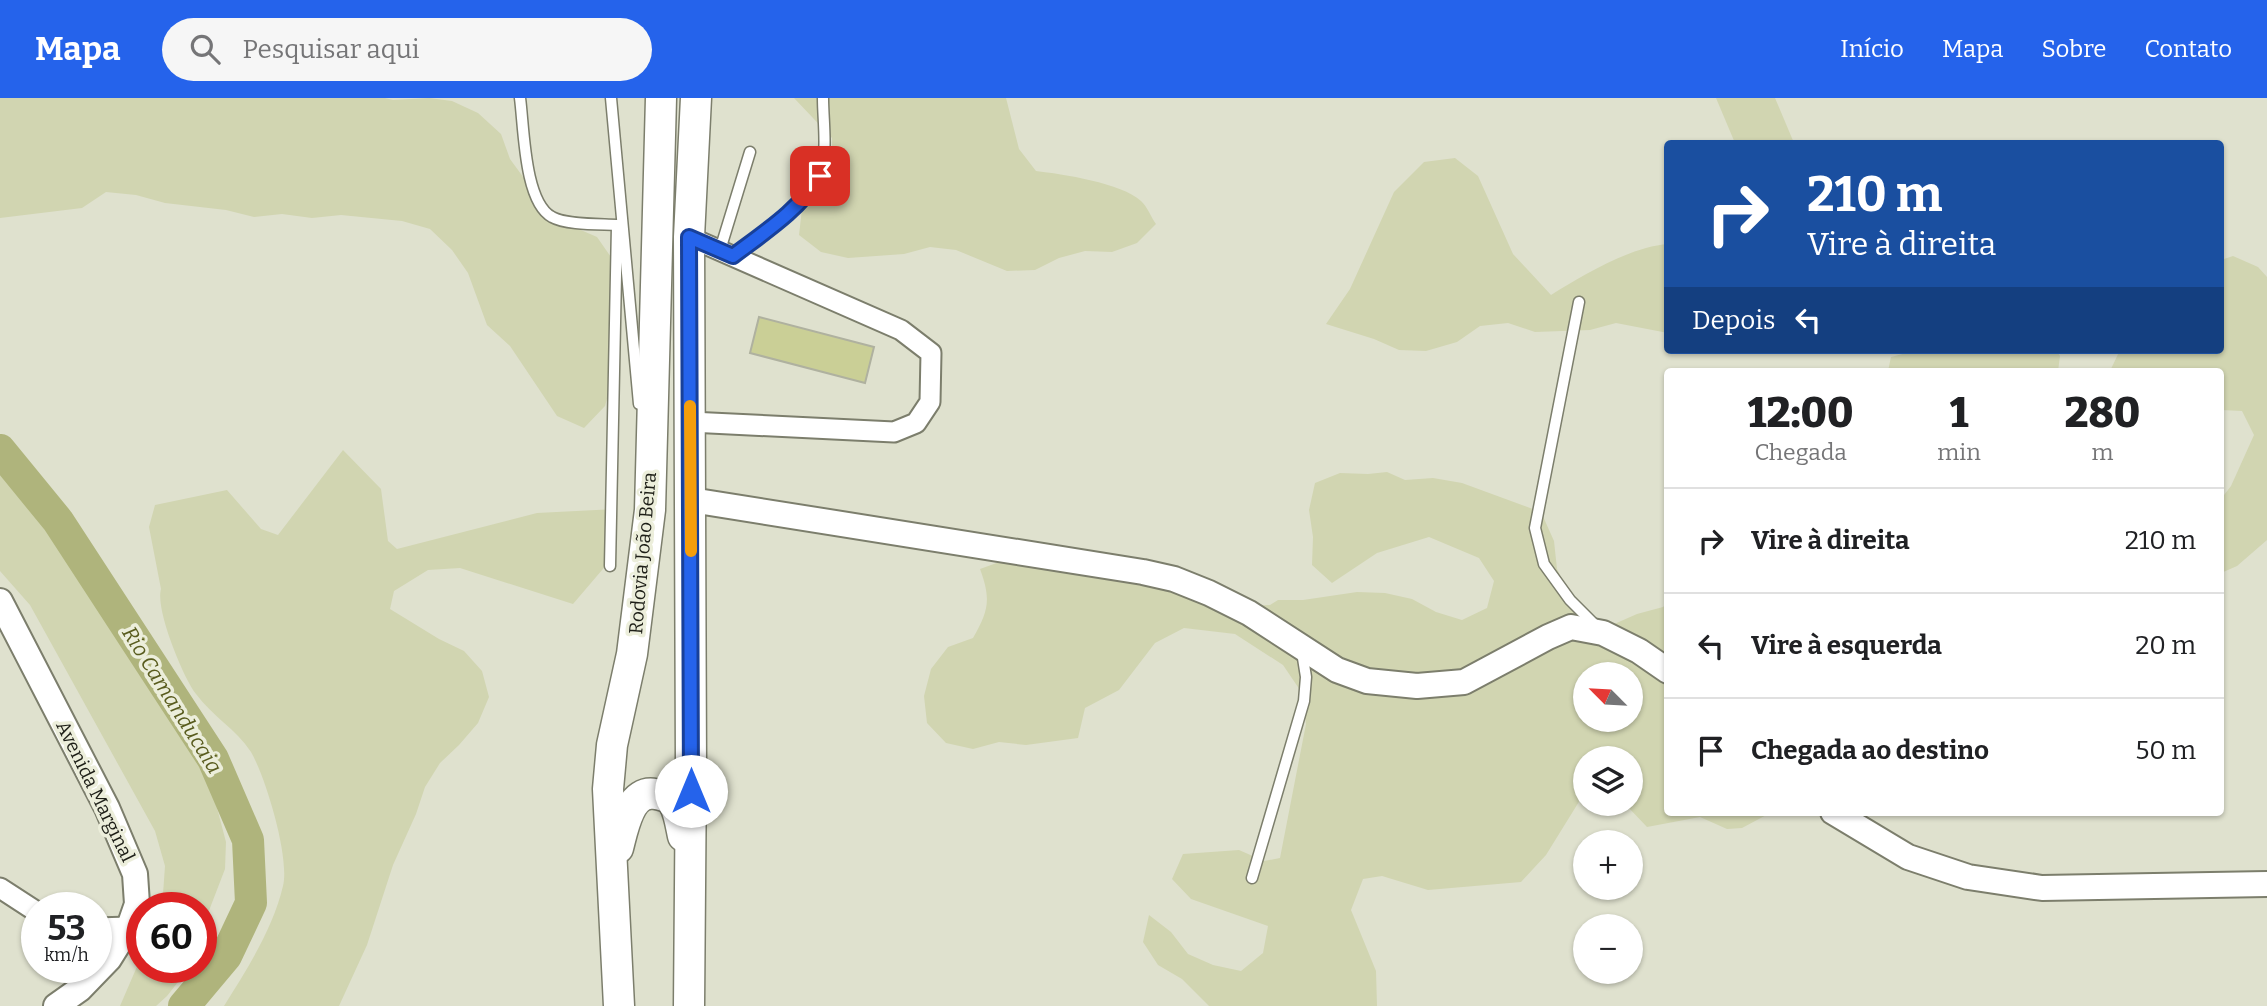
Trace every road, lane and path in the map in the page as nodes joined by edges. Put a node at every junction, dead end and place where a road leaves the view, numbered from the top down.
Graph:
1 (520, 98) edge
2 (611, 98) edge
3 (661, 98) edge
4 (696, 98) edge
5 (823, 98) edge
6 (750, 152) dead end
7 (618, 180) junction
8 (617, 225) junction
9 (689, 237) junction
10 (727, 253) junction
11 (1579, 302) dead end
12 (640, 414) dead end
13 (690, 422) junction
14 (642, 428) dead end
15 (691, 500) junction
16 (650, 510) junction
17 (610, 566) dead end
18 (0, 601) edge
19 (1603, 633) junction
20 (1301, 647) junction
21 (1664, 668) edge
22 (1840, 816) edge
23 (690, 860) junction
24 (612, 869) junction
25 (1252, 878) dead end
26 (2267, 884) edge
27 (0, 888) edge
28 (136, 892) edge
29 (21, 902) edge
30 (126, 932) edge
31 (112, 954) edge
32 (73, 983) edge
33 (56, 1006) edge
34 (619, 1006) edge
35 (689, 1006) edge

1 - 8 lane
2 - 7 lane
3 - 16 main road, Rodovia João Beira
4 - 9 main road
5 - 10 lane
6 - 10 lane
7 - 8 lane
7 - 12 lane
8 - 17 lane
9 - 10 street
9 - 13 main road
10 - 13 street
11 - 19 lane
13 - 15 main road
14 - 16 lane
15 - 20 street
15 - 23 main road
16 - 24 main road, Rodovia João Beira
18 - 28 street, Avenida Marginal
19 - 20 street
19 - 21 street
20 - 25 lane
22 - 26 street
23 - 24 main road
23 - 35 main road
24 - 34 main road, Rodovia João Beira
27 - 29 street
30 - 31 street, Avenida Marginal
32 - 33 street, Avenida Marginal

